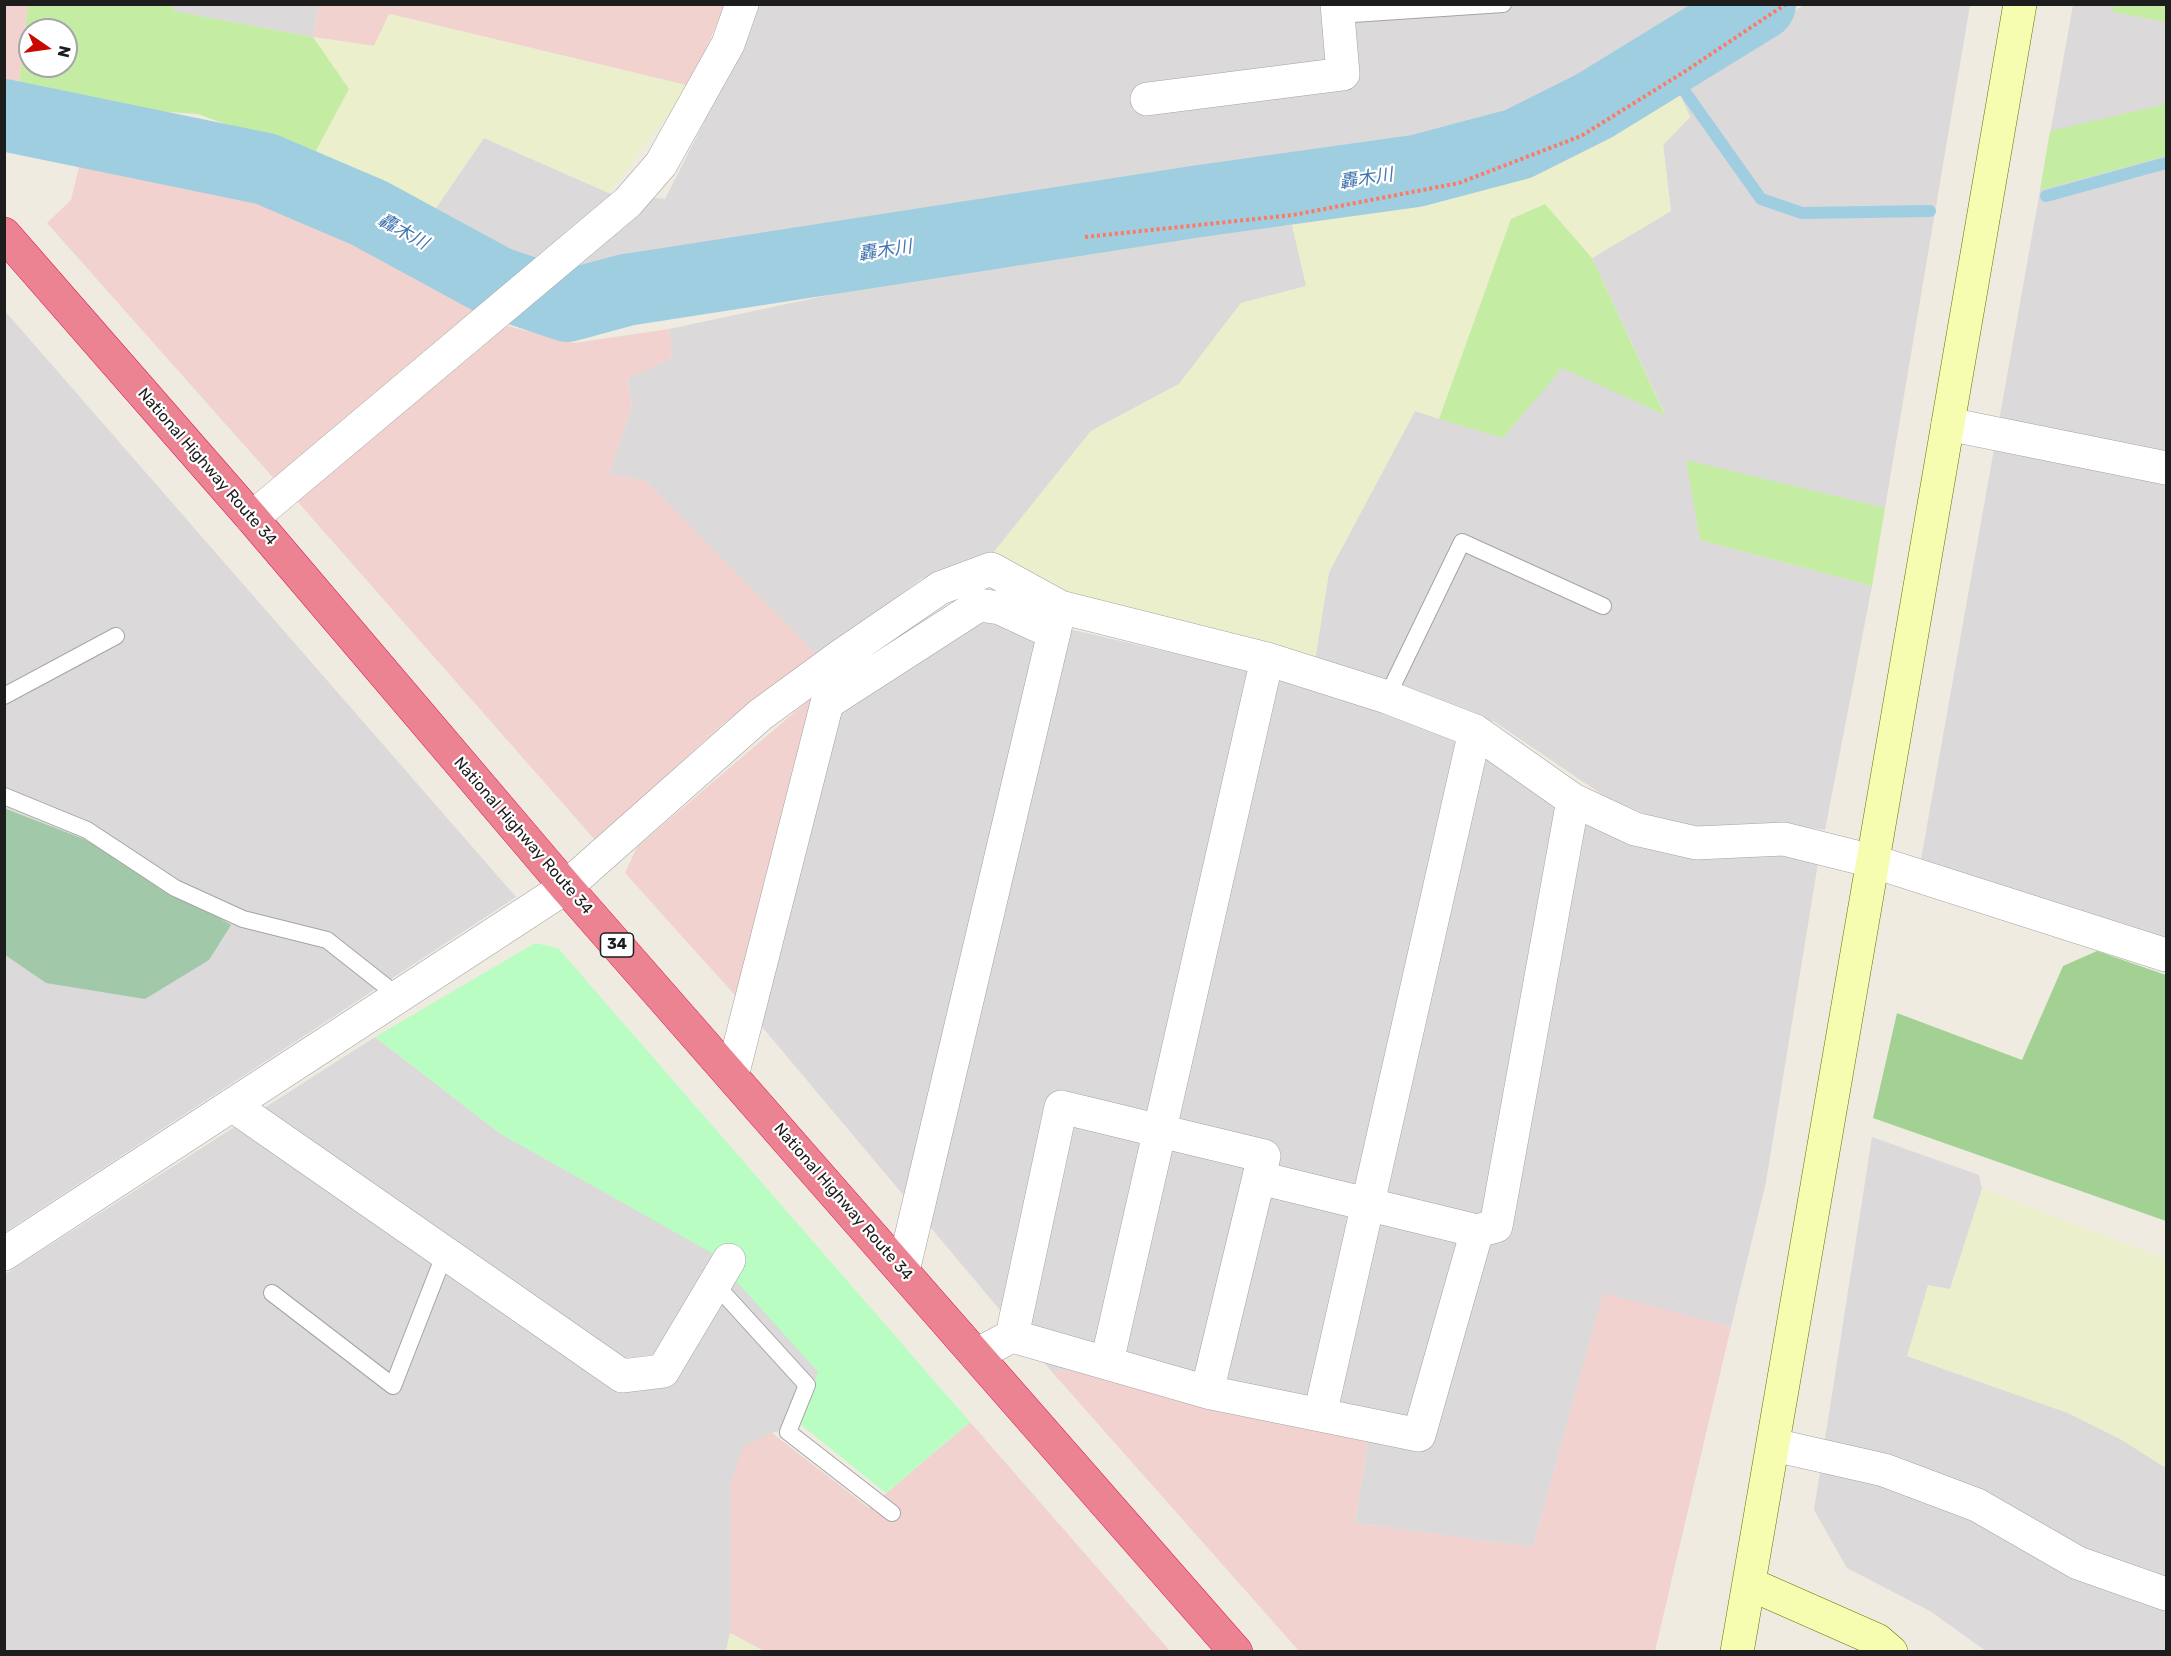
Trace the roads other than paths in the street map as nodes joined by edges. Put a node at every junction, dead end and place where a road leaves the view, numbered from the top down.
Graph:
1 (742, 4) edge
2 (1503, 4) edge
3 (2020, 4) edge
4 (1338, 10) edge
5 (1147, 99) dead end
6 (4, 234) edge
7 (1948, 424) junction
8 (2166, 468) edge
9 (252, 518) junction
10 (1604, 606) dead end
11 (1057, 620) junction
12 (116, 636) dead end
13 (1267, 659) junction
14 (4, 696) edge
15 (1387, 697) junction
16 (1475, 731) junction
17 (4, 796) edge
18 (1573, 801) junction
19 (1872, 861) junction
20 (566, 886) junction
21 (2166, 955) edge
22 (398, 996) junction
23 (732, 1076) junction
24 (232, 1105) junction
25 (1160, 1130) junction
26 (1260, 1178) junction
27 (1368, 1203) junction
28 (1477, 1231) junction
29 (445, 1253) junction
30 (4, 1254) edge
31 (903, 1271) junction
32 (722, 1272) joint
33 (272, 1293) dead end
34 (1011, 1336) junction
35 (976, 1355) junction
36 (1107, 1362) junction
37 (1207, 1392) junction
38 (1320, 1414) junction
39 (1774, 1445) junction
40 (892, 1513) dead end
41 (1750, 1584) junction
42 (2166, 1594) edge
43 (1236, 1652) edge
44 (1737, 1652) edge
45 (1891, 1652) edge

1 - 9 street
2 - 4 lane
3 - 7 street
4 - 5 street
6 - 9 highway, National Highway Route 34 / 34
7 - 8 street
7 - 19 street
9 - 20 highway, National Highway Route 34 / 34
10 - 15 lane
11 - 13 street
11 - 20 street
11 - 23 street
11 - 31 street
12 - 14 lane
13 - 15 street
13 - 25 street
15 - 16 street
16 - 18 street
16 - 27 street
17 - 22 lane
18 - 19 street
18 - 28 street
19 - 21 street
19 - 39 street
20 - 22 street
20 - 23 highway, National Highway Route 34 / 34
22 - 24 street
23 - 31 highway, National Highway Route 34 / 34
24 - 29 street
24 - 30 street
25 - 26 street
25 - 34 street
25 - 36 street
26 - 27 street
26 - 37 street
27 - 28 street
27 - 38 street
28 - 38 street
29 - 32 street
29 - 33 lane
31 - 35 highway, National Highway Route 34 / 34
32 - 40 lane
34 - 35 street
34 - 36 street
35 - 43 highway, National Highway Route 34 / 34
36 - 37 street
37 - 38 street
39 - 41 street
39 - 42 street
41 - 44 street
41 - 45 street

